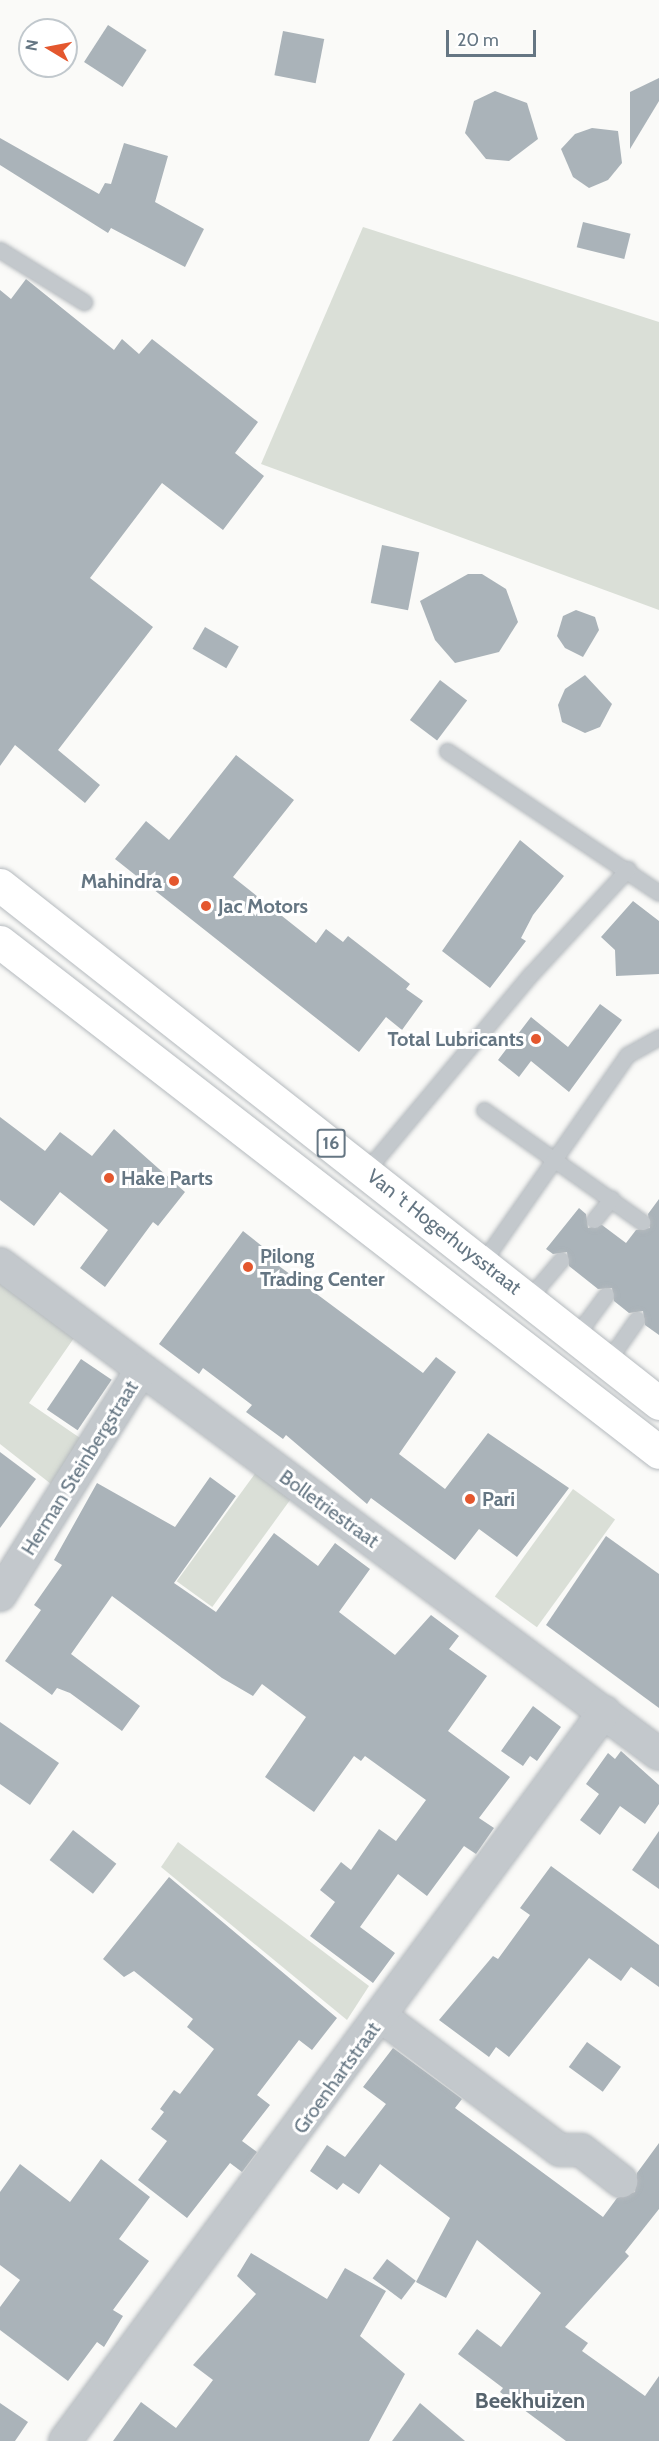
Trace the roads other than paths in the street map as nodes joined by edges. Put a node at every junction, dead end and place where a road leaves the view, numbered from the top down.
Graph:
1 (0, 250) edge
2 (84, 302) dead end
3 (447, 750) dead end
4 (628, 869) junction
5 (0, 885) edge
6 (659, 893) edge
7 (0, 942) edge
8 (659, 1037) edge
9 (484, 1110) dead end
10 (555, 1156) junction
11 (366, 1171) junction
12 (612, 1198) junction
13 (594, 1220) dead end
14 (642, 1222) dead end
15 (561, 1260) dead end
16 (482, 1263) junction
17 (0, 1264) edge
18 (606, 1295) dead end
19 (528, 1299) junction
20 (637, 1319) dead end
21 (575, 1337) junction
22 (607, 1362) junction
23 (141, 1370) junction
24 (656, 1396) edge
25 (659, 1452) edge
26 (0, 1595) edge
27 (604, 1712) junction
28 (659, 1754) edge
29 (382, 2017) junction
30 (621, 2181) dead end
31 (65, 2441) edge

1 - 2 lane
3 - 4 lane
4 - 6 lane
4 - 11 lane
5 - 11 main road, Van 't Hogerhuysstraat / 16
7 - 25 main road, 16
8 - 10 lane
9 - 10 lane
10 - 12 lane
10 - 16 lane
11 - 16 main road, Van 't Hogerhuysstraat / 16
12 - 13 lane
12 - 14 lane
15 - 19 lane
16 - 19 main road, Van 't Hogerhuysstraat / 16
17 - 23 street, Bolletriestraat
18 - 21 lane
19 - 21 main road, Van 't Hogerhuysstraat / 16
20 - 22 lane
21 - 22 main road, Van 't Hogerhuysstraat / 16
22 - 24 main road, Van 't Hogerhuysstraat / 16
23 - 26 street, Herman Steinbergstraat
23 - 27 street, Bolletriestraat
27 - 28 street, Bolletriestraat
27 - 29 street, Groenhartstraat
29 - 30 street
29 - 31 street, Groenhartstraat

